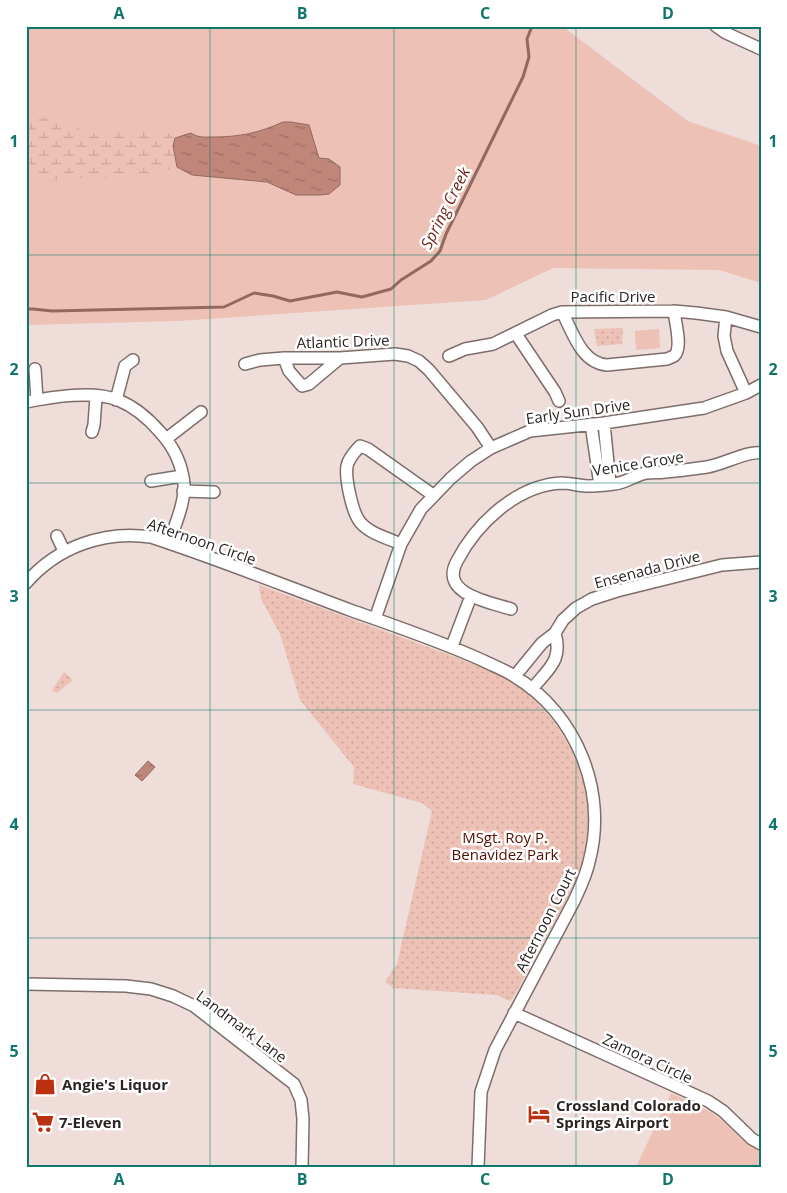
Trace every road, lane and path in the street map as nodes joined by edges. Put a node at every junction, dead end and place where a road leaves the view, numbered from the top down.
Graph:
1 (716, 26) edge
2 (761, 49) edge
3 (674, 311) junction
4 (562, 312) junction
5 (726, 317) junction
6 (761, 327) edge
7 (516, 334) junction
8 (449, 356) dead end
9 (284, 358) junction
10 (340, 358) junction
11 (133, 360) dead end
12 (245, 364) dead end
13 (35, 369) dead end
14 (761, 386) edge
15 (746, 393) junction
16 (96, 396) junction
17 (116, 400) junction
18 (32, 401) edge
19 (559, 401) dead end
20 (202, 412) dead end
21 (604, 423) junction
22 (591, 424) junction
23 (92, 432) dead end
24 (166, 439) junction
25 (491, 448) junction
26 (761, 453) edge
27 (182, 476) junction
28 (151, 481) dead end
29 (605, 485) junction
30 (184, 491) junction
31 (214, 492) dead end
32 (433, 495) junction
33 (57, 536) dead end
34 (169, 543) junction
35 (402, 544) junction
36 (64, 551) junction
37 (761, 562) edge
38 (26, 583) edge
39 (471, 596) junction
40 (512, 609) dead end
41 (375, 619) junction
42 (555, 633) junction
43 (452, 646) junction
44 (515, 676) junction
45 (532, 689) junction
46 (26, 984) edge
47 (514, 1013) junction
48 (761, 1144) edge
49 (302, 1167) edge
50 (478, 1167) edge

1 - 2 street
3 - 4 street, Pacific Drive
3 - 4 street
3 - 5 street, Pacific Drive
4 - 7 street, Pacific Drive
5 - 6 street, Pacific Drive
5 - 15 street
7 - 8 street, Pacific Drive
7 - 19 street
9 - 10 street, Atlantic Drive
9 - 10 street
9 - 12 street, Atlantic Drive
10 - 25 street, Atlantic Drive
11 - 17 street
13 - 18 street
14 - 15 street, Early Sun Drive
15 - 21 street, Early Sun Drive
16 - 17 street
16 - 18 street
16 - 23 street
17 - 24 street
20 - 24 street
21 - 22 street, Early Sun Drive
21 - 29 street
22 - 25 street, Early Sun Drive
22 - 29 street
24 - 27 street
25 - 32 street, Early Sun Drive
26 - 29 street, Venice Grove
27 - 28 street
27 - 30 street
29 - 39 street, Venice Grove
30 - 31 street
30 - 34 street
32 - 35 street, Early Sun Drive
32 - 35 street
33 - 36 street
34 - 36 street, Afternoon Circle
34 - 41 street, Afternoon Circle
35 - 41 street, Early Sun Drive
36 - 38 street, Afternoon Circle
37 - 42 street, Ensenada Drive
39 - 40 street, Venice Grove
39 - 43 street
41 - 43 street, Afternoon Court
42 - 44 street, Ensenada Drive
42 - 45 street
43 - 44 street, Afternoon Court
44 - 45 street, Afternoon Court
45 - 47 street, Afternoon Court
46 - 49 street, Landmark Lane
47 - 48 street, Zamora Circle
47 - 50 street, Afternoon Court

